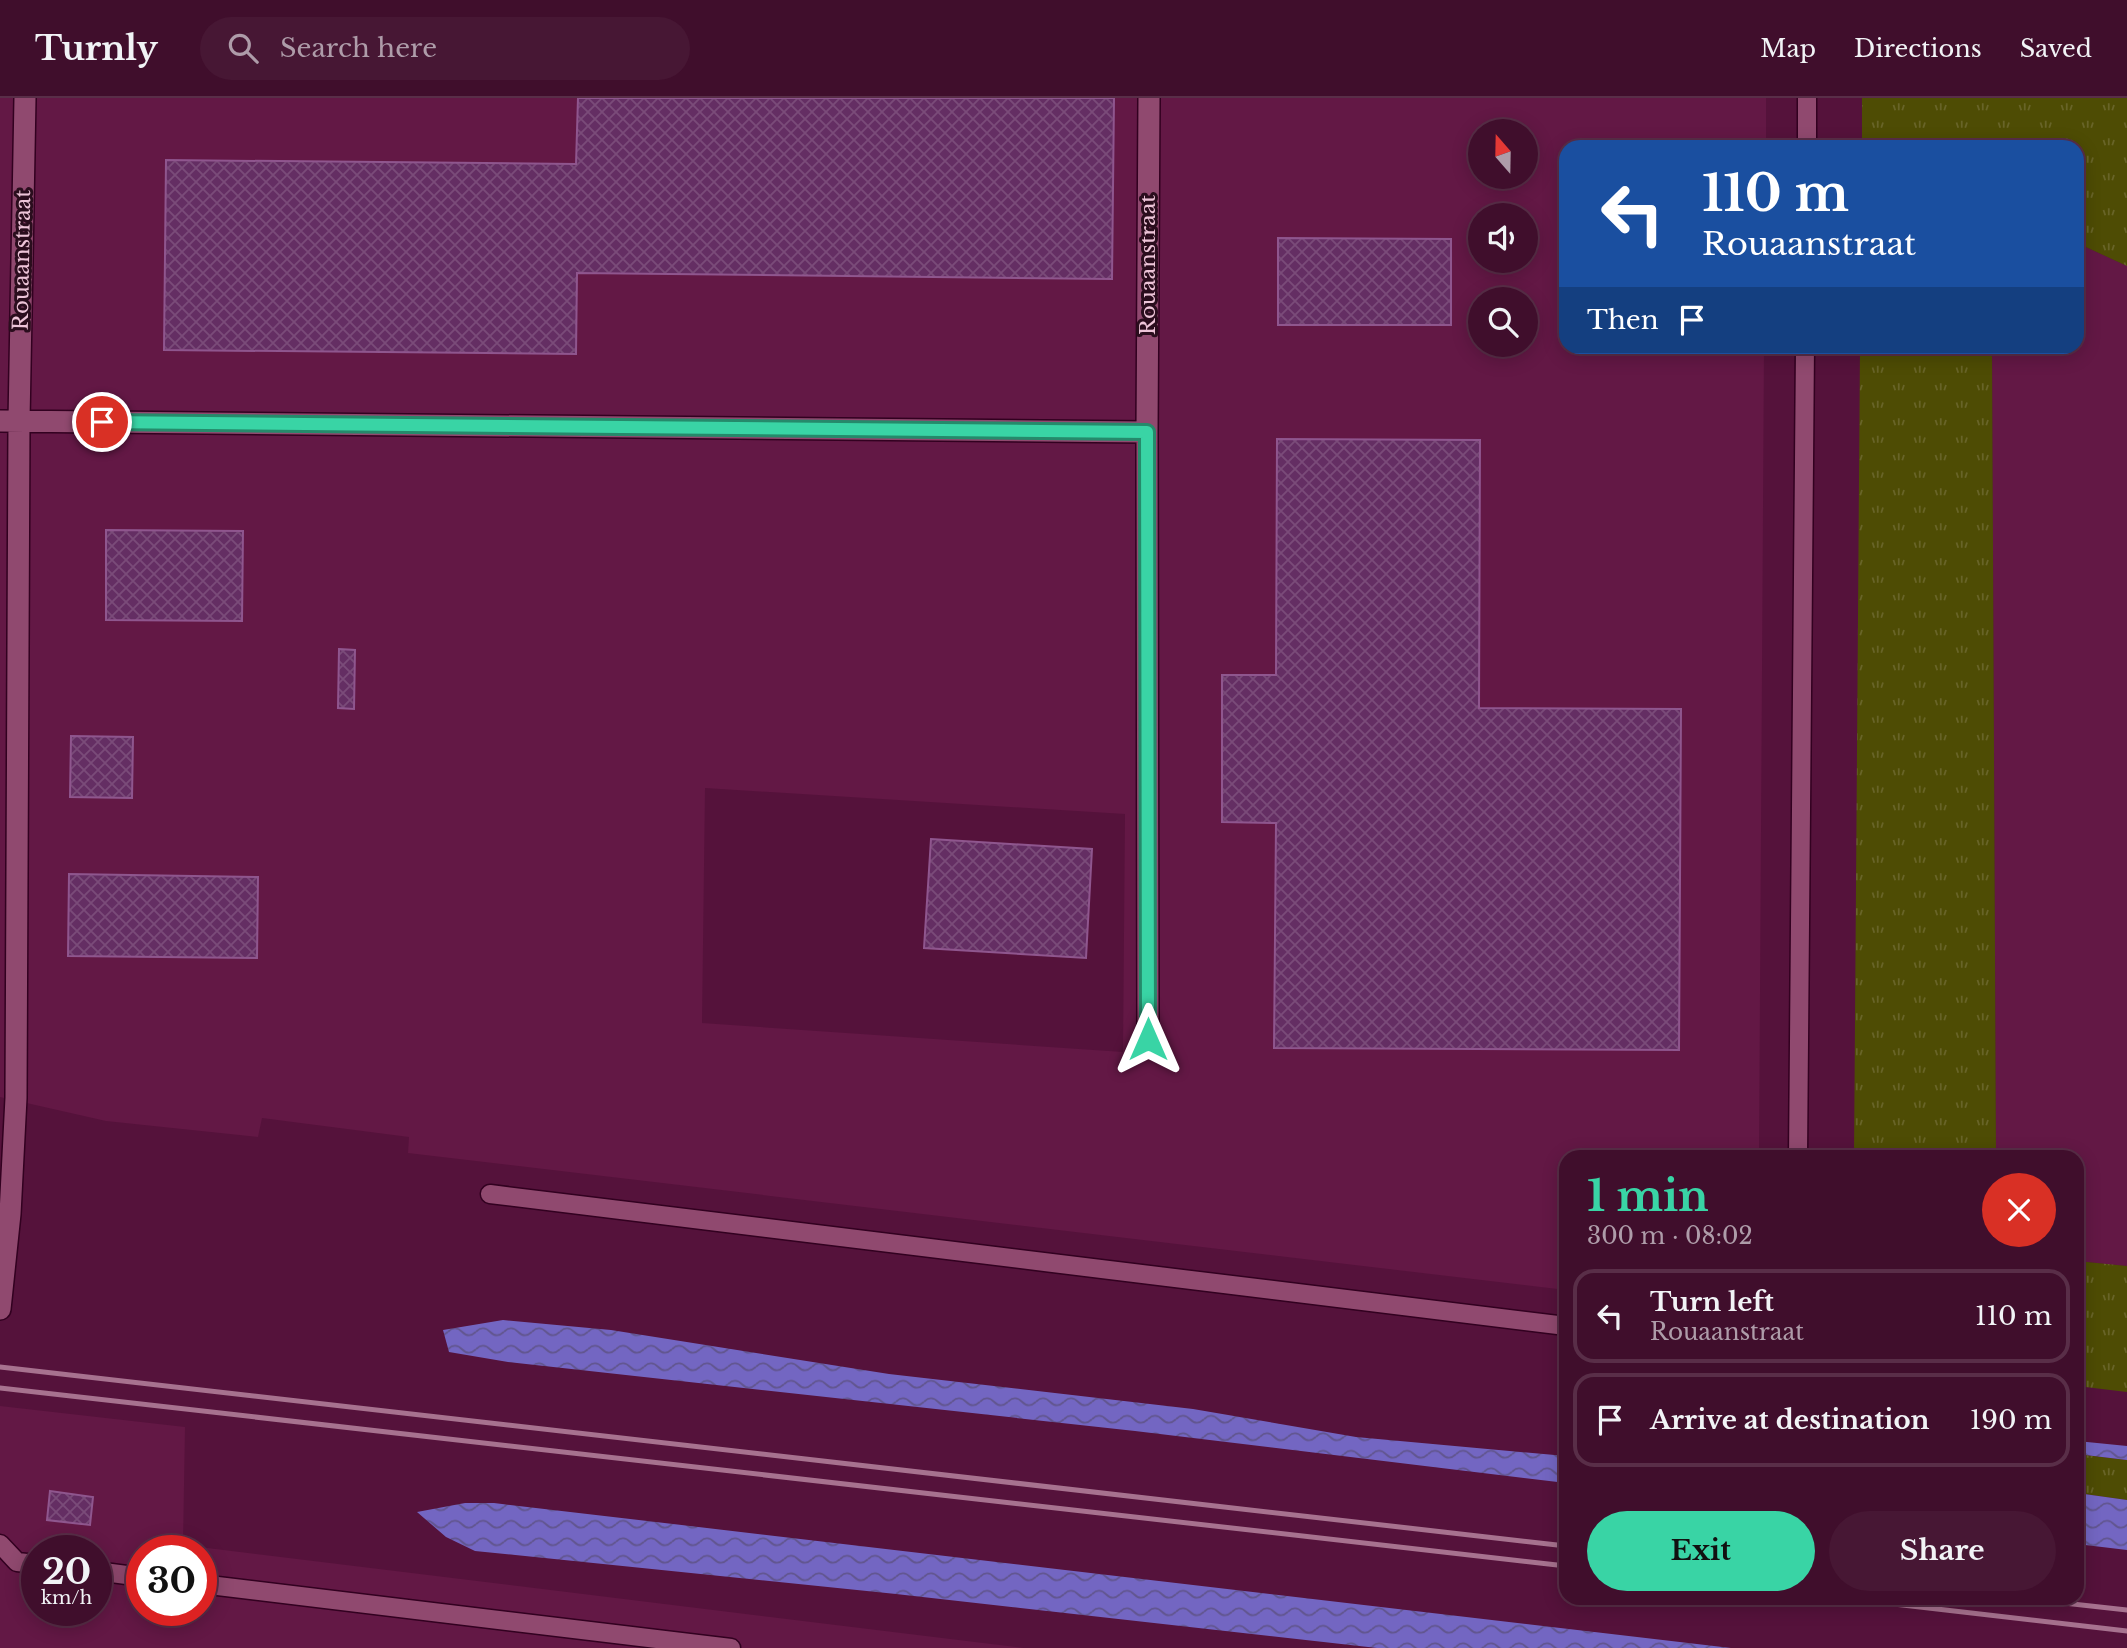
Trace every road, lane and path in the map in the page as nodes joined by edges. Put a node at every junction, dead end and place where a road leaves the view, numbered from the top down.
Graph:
1 (26, 98) edge
2 (1149, 98) edge
3 (1807, 98) edge
4 (1807, 140) edge
5 (1805, 354) edge
6 (10, 421) edge
7 (1147, 432) junction
8 (1148, 1039) dead end
9 (1798, 1150) edge
10 (490, 1195) dead end
11 (0, 1309) edge
12 (1559, 1325) edge
13 (0, 1544) edge
14 (21, 1562) edge
15 (217, 1586) edge
16 (731, 1648) edge

1 - 6 street, Rouaanstraat
2 - 7 street, Rouaanstraat
3 - 4 lane
5 - 9 lane
6 - 7 street
6 - 11 street, Rouaanstraat
7 - 8 street, Rouaanstraat
10 - 12 lane
13 - 14 lane
15 - 16 lane

